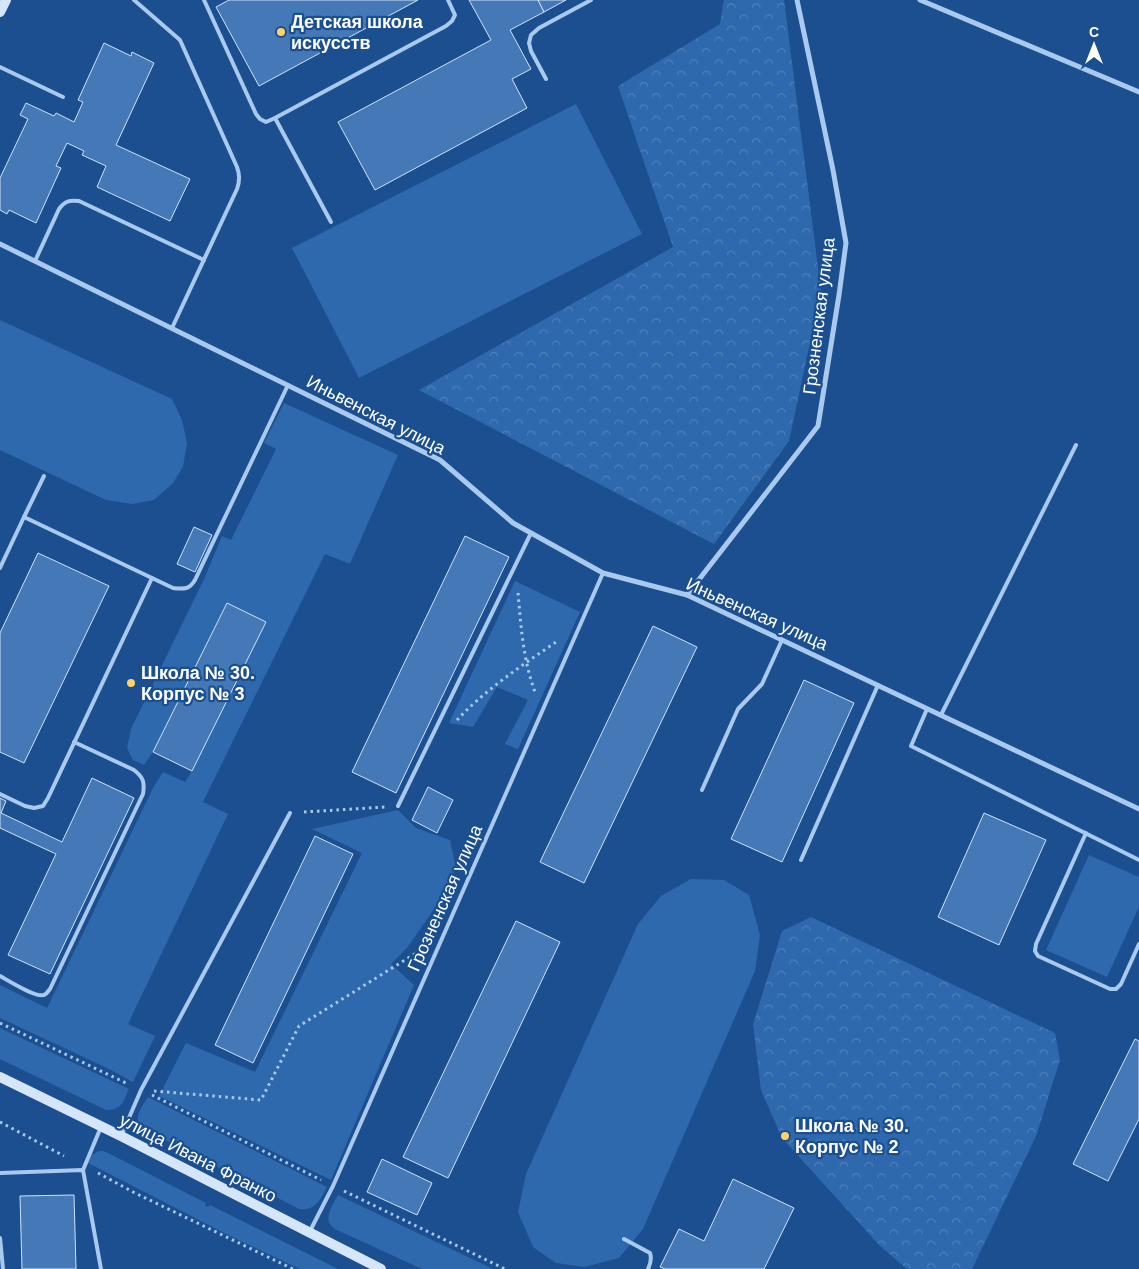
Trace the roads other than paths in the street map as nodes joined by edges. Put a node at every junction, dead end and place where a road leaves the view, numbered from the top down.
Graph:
1 (6, 0) edge
2 (134, 0) edge
3 (204, 0) edge
4 (448, 0) edge
5 (591, 0) edge
6 (797, 0) edge
7 (920, 0) edge
8 (0, 12) edge
9 (0, 67) edge
10 (546, 79) dead end
11 (1139, 92) edge
12 (63, 97) dead end
13 (275, 118) junction
14 (331, 222) dead end
15 (0, 244) edge
16 (204, 260) junction
17 (35, 261) junction
18 (172, 328) junction
19 (288, 385) junction
20 (1076, 445) dead end
21 (44, 476) dead end
22 (24, 518) junction
23 (531, 533) junction
24 (0, 568) edge
25 (603, 573) junction
26 (152, 578) junction
27 (687, 595) junction
28 (782, 640) junction
29 (878, 685) junction
30 (927, 709) junction
31 (941, 715) junction
32 (74, 742) junction
33 (702, 790) dead end
34 (0, 794) edge
35 (398, 806) road end
36 (1139, 808) edge
37 (290, 813) road end
38 (1086, 833) junction
39 (801, 860) dead end
40 (1139, 860) edge
41 (1139, 944) edge
42 (0, 976) edge
43 (0, 1077) edge
44 (101, 1127) junction
45 (121, 1136) junction
46 (84, 1168) junction
47 (0, 1173) edge
48 (310, 1233) junction
49 (0, 1238) edge
50 (624, 1239) dead end
51 (2, 1269) edge
52 (101, 1269) edge
53 (381, 1269) edge
54 (648, 1269) edge

1 - 8 street
2 - 16 lane
3 - 13 lane
4 - 13 lane
5 - 10 lane
6 - 27 street, Грозненская улица
7 - 11 street
9 - 12 lane
13 - 14 lane
15 - 17 street, Иньвенская улица
16 - 17 lane
16 - 18 lane
17 - 18 street, Иньвенская улица
18 - 19 street, Иньвенская улица
19 - 23 street, Иньвенская улица
19 - 26 lane
20 - 31 lane
21 - 22 lane
22 - 24 lane
22 - 26 lane
23 - 25 street, Иньвенская улица
23 - 35 lane
25 - 27 street, Иньвенская улица
25 - 48 lane, Грозненская улица
26 - 32 lane
27 - 28 street, Иньвенская улица
28 - 29 street, Иньвенская улица
28 - 33 lane
29 - 30 street, Иньвенская улица
29 - 39 lane
30 - 31 street, Иньвенская улица
30 - 38 lane
31 - 36 street, Иньвенская улица
32 - 34 lane
32 - 42 lane
37 - 45 lane
38 - 40 lane
38 - 41 lane
43 - 44 street, улица Ивана Франко
44 - 45 street, улица Ивана Франко
44 - 46 lane
45 - 48 street, улица Ивана Франко
46 - 47 lane
46 - 52 lane
48 - 53 street, улица Ивана Франко
49 - 51 lane
50 - 54 lane

